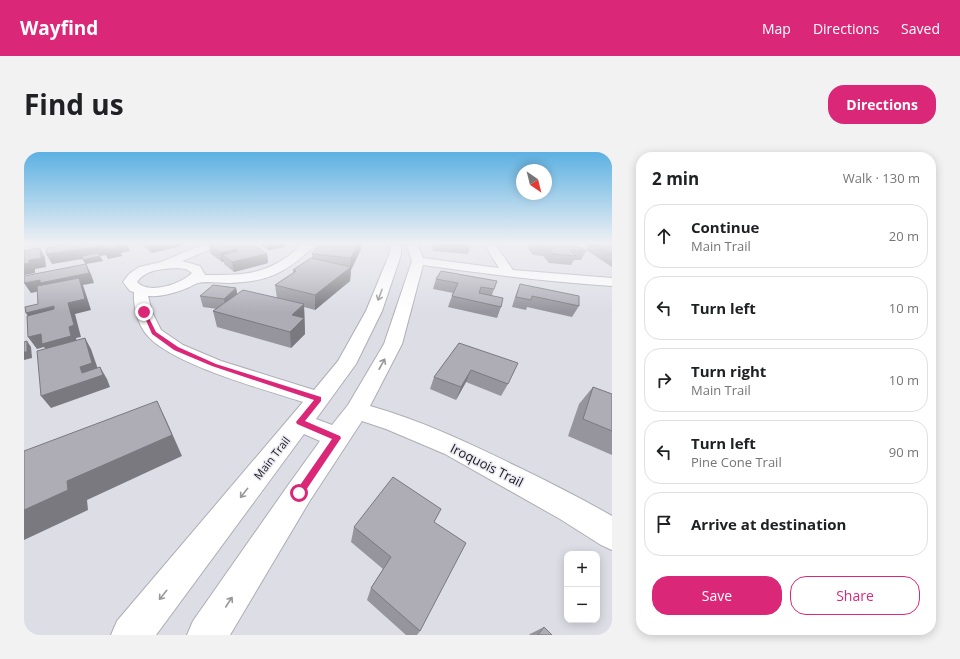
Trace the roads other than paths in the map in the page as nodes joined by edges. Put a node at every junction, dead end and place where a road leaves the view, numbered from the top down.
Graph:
1 (158, 267) edge
2 (191, 267) edge
3 (284, 267) edge
4 (399, 267) edge
5 (404, 267) edge
6 (472, 267) edge
7 (505, 267) edge
8 (509, 273) junction
9 (196, 278) junction
10 (612, 282) edge
11 (141, 290) junction
12 (336, 376) junction
13 (369, 388) junction
14 (318, 399) junction
15 (356, 411) junction
16 (300, 422) junction
17 (337, 438) junction
18 (612, 534) edge
19 (131, 635) edge
20 (207, 635) edge

1 - 11 street
2 - 9 street
3 - 9 street
4 -> 12 street, Main Trail
13 -> 5 street
6 - 8 street
7 - 8 street
8 - 10 street
9 - 11 street
11 - 14 street
12 - 13 street
12 - 14 street, Main Trail
13 - 15 street
14 - 16 street, Main Trail
15 - 17 street
15 - 18 street, Iroquois Trail
16 - 17 street
16 -> 19 street, Main Trail
20 -> 17 street

